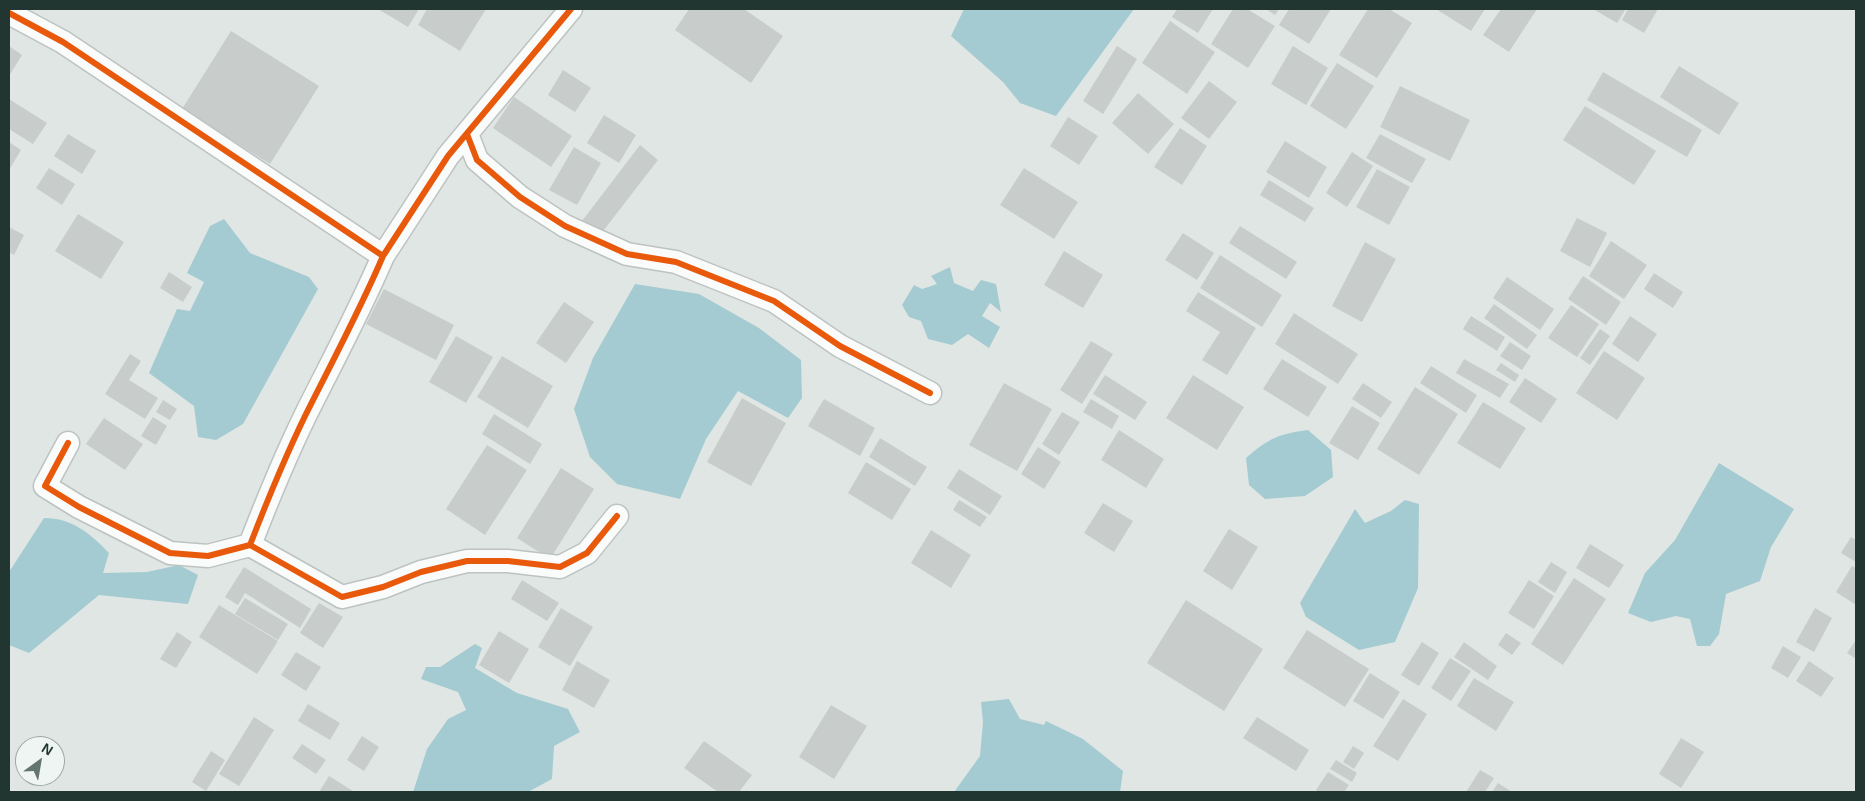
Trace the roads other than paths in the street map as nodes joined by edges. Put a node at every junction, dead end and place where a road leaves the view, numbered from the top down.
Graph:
1 (571, 9) edge
2 (9, 12) edge
3 (467, 134) junction
4 (383, 256) junction
5 (930, 393) dead end
6 (68, 443) dead end
7 (617, 516) dead end
8 (250, 545) junction

1 - 3 street
2 - 4 street
3 - 4 street
3 - 5 street
4 - 8 street
6 - 8 street
7 - 8 street

